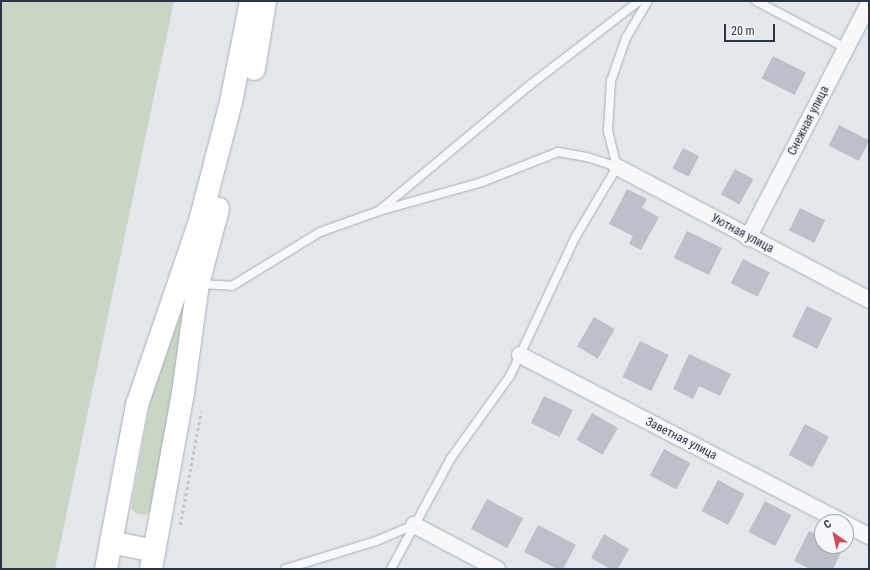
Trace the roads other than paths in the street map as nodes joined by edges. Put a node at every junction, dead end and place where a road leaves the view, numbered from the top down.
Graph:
1 (251, 1) edge
2 (265, 1) edge
3 (639, 1) edge
4 (648, 1) edge
5 (756, 1) edge
6 (869, 4) edge
7 (846, 48) junction
8 (616, 167) junction
9 (379, 211) junction
10 (748, 238) junction
11 (198, 284) junction
12 (869, 300) edge
13 (520, 356) junction
14 (826, 514) edge
15 (414, 525) junction
16 (854, 528) edge
17 (869, 536) edge
18 (111, 542) junction
19 (153, 560) edge
20 (106, 569) edge
21 (285, 569) edge
22 (391, 569) edge
23 (497, 569) edge

1 - 18 main road
2 - 11 main road
3 - 9 lane
4 - 8 lane
5 - 7 lane
6 - 7 street, Снежная улица
7 - 10 street, Снежная улица
8 - 9 lane
8 - 10 street, Уютная улица
8 - 13 lane
9 - 11 lane
10 - 12 street, Уютная улица
11 - 19 main road
13 - 14 street, Заветная улица
13 - 15 lane
15 - 21 lane
15 - 22 lane
15 - 23 street
16 - 17 street
18 - 19 main road
18 - 20 main road

